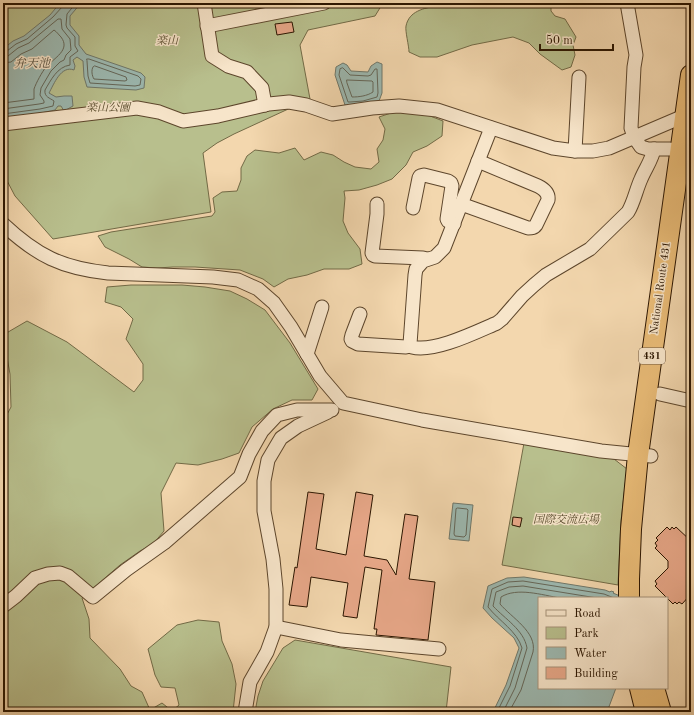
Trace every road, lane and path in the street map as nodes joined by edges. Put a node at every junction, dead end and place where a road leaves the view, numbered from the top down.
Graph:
1 (204, 3) edge
2 (324, 3) edge
3 (627, 3) edge
4 (207, 26) junction
5 (691, 75) edge
6 (579, 77) dead end
7 (264, 105) junction
8 (688, 114) edge
9 (3, 124) edge
10 (491, 128) junction
11 (634, 137) junction
12 (654, 149) junction
13 (670, 149) dead end
14 (574, 151) junction
15 (478, 162) junction
16 (691, 171) edge
17 (378, 204) dead end
18 (462, 204) junction
19 (413, 208) dead end
20 (3, 224) edge
21 (454, 224) junction
22 (427, 259) junction
23 (322, 307) dead end
24 (360, 314) dead end
25 (411, 346) junction
26 (307, 354) junction
27 (660, 394) junction
28 (691, 401) edge
29 (337, 406) junction
30 (645, 456) junction
31 (629, 597) edge
32 (642, 597) edge
33 (3, 606) edge
34 (276, 627) junction
35 (440, 649) dead end
36 (640, 689) edge
37 (654, 689) edge
38 (245, 712) edge
39 (646, 712) edge
40 (660, 712) edge

1 - 4 street
2 - 4 street
3 - 11 street
4 - 7 street
5 - 8 highway, National Route 431 / 431
6 - 14 street
7 - 9 street
7 - 10 street
8 - 11 street
8 - 30 highway, National Route 431 / 431
10 - 14 street
10 - 15 street
11 - 12 street
11 - 14 street
12 - 13 street
12 - 25 street
15 - 18 street
15 - 18 street
16 - 27 highway, National Route 431 / 431
17 - 22 street
18 - 21 street
19 - 21 street
20 - 26 street
21 - 22 street
22 - 25 street
23 - 26 street
24 - 25 street
26 - 29 street
27 - 28 street
27 - 30 highway, National Route 431 / 431
29 - 30 street
29 - 33 street
29 - 34 street
30 - 31 highway, National Route 431 / 431
30 - 32 highway, National Route 431 / 431
34 - 35 street
34 - 38 street
36 - 39 highway
37 - 40 highway

